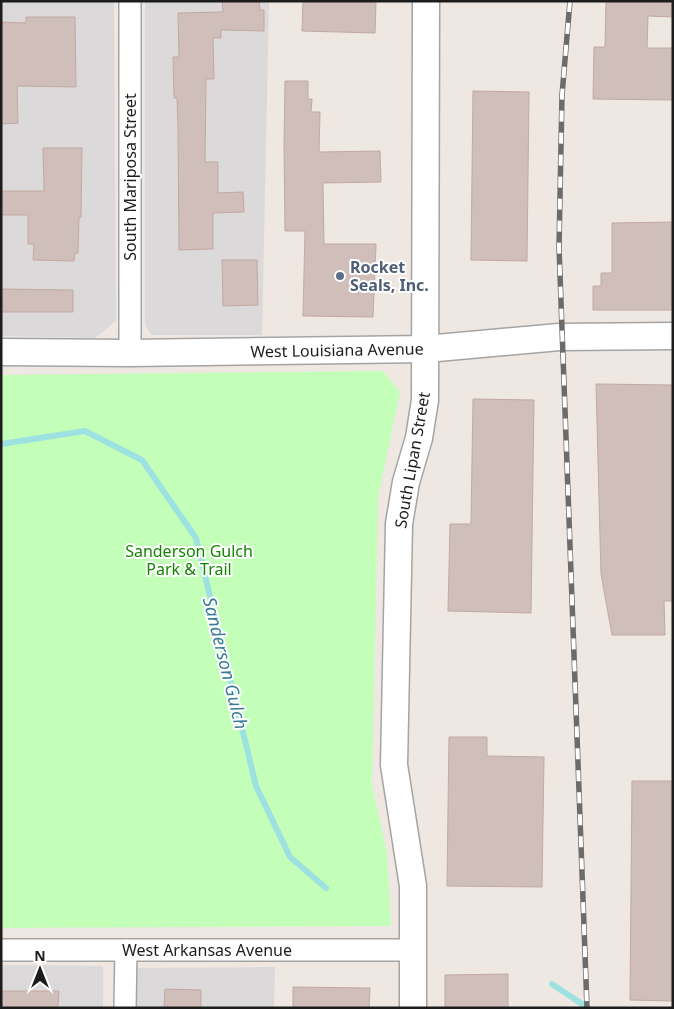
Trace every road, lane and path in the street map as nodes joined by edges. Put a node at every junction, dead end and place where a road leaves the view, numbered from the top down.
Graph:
1 (130, 1) edge
2 (426, 1) edge
3 (673, 336) edge
4 (426, 349) junction
5 (1, 352) edge
6 (130, 353) junction
7 (1, 950) edge
8 (126, 950) junction
9 (413, 950) junction
10 (125, 1008) edge
11 (413, 1008) edge

1 - 6 street, South Mariposa Street
2 - 4 street, South Lipan Street
3 - 4 street, West Louisiana Avenue
4 - 6 street, West Louisiana Avenue
4 - 9 street, South Lipan Street
5 - 6 street, West Louisiana Avenue
7 - 8 street, West Arkansas Avenue
8 - 9 street, West Arkansas Avenue
8 - 10 street
9 - 11 street, South Lipan Street

